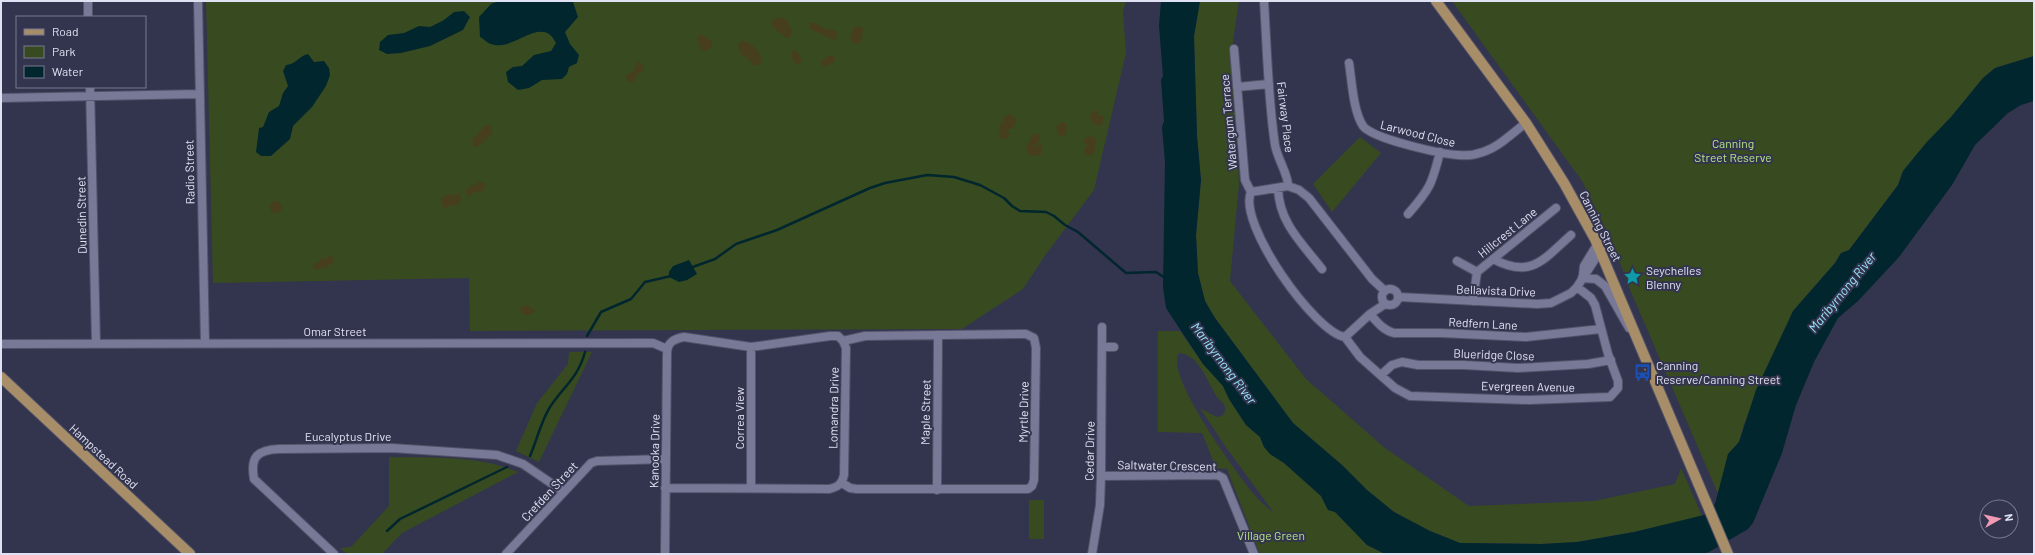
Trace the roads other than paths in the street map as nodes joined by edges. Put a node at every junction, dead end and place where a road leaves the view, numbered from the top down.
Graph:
1 (88, 1) edge
2 (198, 1) edge
3 (1264, 1) edge
4 (1436, 1) edge
5 (88, 16) edge
6 (1234, 49) dead end
7 (1349, 63) dead end
8 (1269, 84) junction
9 (1237, 87) junction
10 (90, 88) edge
11 (199, 94) junction
12 (90, 96) junction
13 (1, 98) edge
14 (1526, 123) junction
15 (1440, 152) junction
16 (1288, 186) junction
17 (1278, 188) junction
18 (1251, 192) junction
19 (1556, 208) dead end
20 (1408, 214) dead end
21 (1571, 236) dead end
22 (1599, 246) junction
23 (1493, 259) junction
24 (1457, 261) dead end
25 (1322, 269) dead end
26 (1477, 272) junction
27 (1582, 278) junction
28 (1577, 288) junction
29 (1385, 291) junction
30 (1399, 297) junction
31 (1473, 301) junction
32 (1385, 304) junction
33 (1370, 314) junction
34 (1102, 327) dead end
35 (1602, 329) junction
36 (938, 335) junction
37 (1345, 337) junction
38 (843, 341) junction
39 (96, 343) junction
40 (205, 343) junction
41 (1, 344) edge
42 (751, 347) junction
43 (1102, 347) junction
44 (1114, 347) dead end
45 (667, 349) junction
46 (1642, 349) junction
47 (1611, 360) junction
48 (1381, 375) junction
49 (1, 377) edge
50 (666, 459) junction
51 (1101, 476) junction
52 (842, 483) junction
53 (665, 488) junction
54 (751, 488) junction
55 (937, 490) junction
56 (564, 492) junction
57 (510, 552) edge
58 (190, 554) edge
59 (334, 554) edge
60 (665, 554) edge
61 (1092, 554) edge
62 (1254, 554) edge
63 (1728, 554) edge

1 - 5 street
2 - 11 street, Radio Street
3 - 8 street, Fairway Place
4 - 14 main road, Canning Street
6 - 9 street, Watergum Terrace
7 - 15 street, Larwood Close
8 - 9 street
8 - 16 street, Fairway Place
9 - 18 street, Watergum Terrace
10 - 12 street, Dunedin Street
11 - 12 street
11 - 40 street, Radio Street
12 - 13 street
12 - 39 street, Dunedin Street
14 - 15 street, Larwood Close
14 - 22 main road, Canning Street
15 - 20 street
16 - 17 street
16 - 29 street
17 - 18 street
17 - 25 street
18 - 37 street, Watergum Terrace
19 - 23 street, Hillcrest Lane
21 - 23 street
22 - 27 street
22 - 46 main road, Canning Street
23 - 26 street, Hillcrest Lane
24 - 26 street
26 - 31 street, Hillcrest Lane
27 - 28 street
27 - 46 street
28 - 31 street, Bellavista Drive
28 - 35 street, Evergreen Avenue
29 - 30 street
29 - 32 street
30 - 31 street, Bellavista Drive
30 - 32 street
32 - 33 street
33 - 35 street, Redfern Lane
33 - 37 street
34 - 43 street, Cedar Drive
35 - 47 street, Evergreen Avenue
36 - 38 street, Myrtle Drive
36 - 55 street, Maple Street
36 - 55 street, Myrtle Drive
37 - 48 street, Evergreen Avenue
38 - 42 street
38 - 52 street, Lomandra Drive
39 - 40 street, Omar Street
39 - 41 street, Omar Street
40 - 45 street, Omar Street
42 - 45 street
42 - 54 street, Correa View
43 - 44 street
43 - 51 street, Cedar Drive
45 - 50 street, Kanooka Drive
46 - 63 main road, Canning Street
47 - 48 street, Blueridge Close
47 - 48 street, Evergreen Avenue
49 - 58 main road, Hampstead Road
50 - 53 street, Kanooka Drive
50 - 56 street, Crefden Street
51 - 61 street, Cedar Drive
51 - 62 street, Saltwater Crescent
52 - 54 street
52 - 55 street, Myrtle Drive
53 - 54 street
53 - 60 street, Kanooka Drive
56 - 57 street, Crefden Street
56 - 59 street, Eucalyptus Drive

